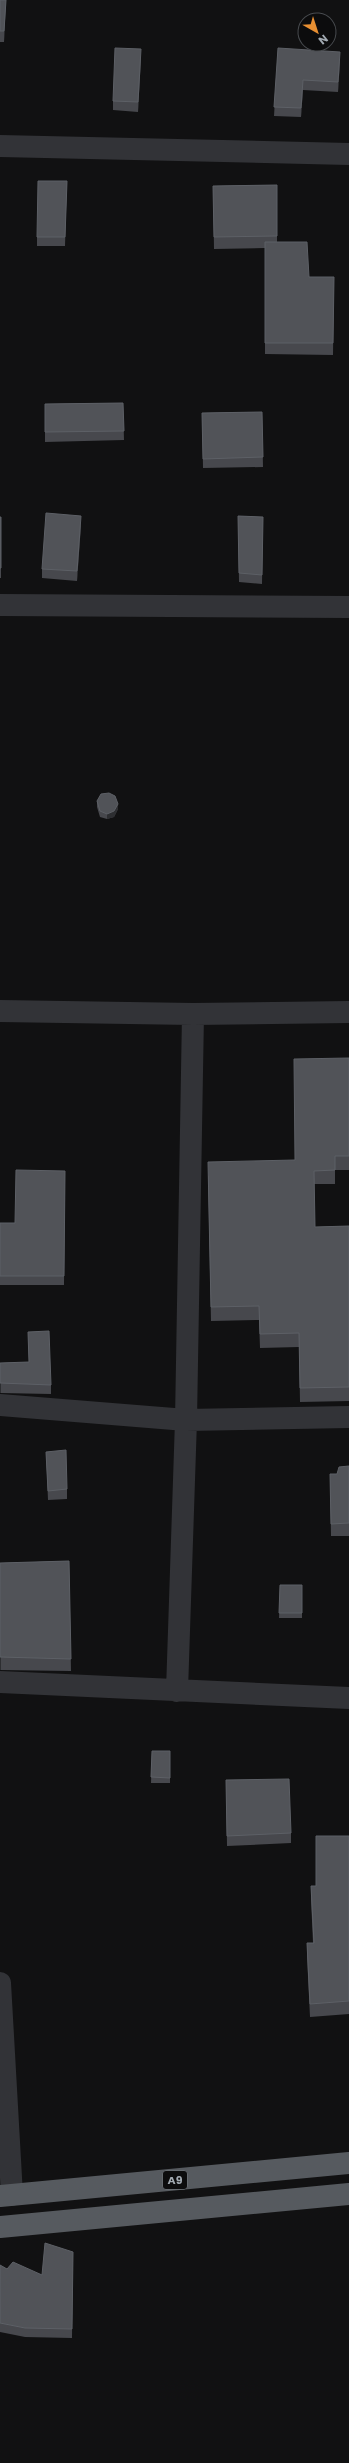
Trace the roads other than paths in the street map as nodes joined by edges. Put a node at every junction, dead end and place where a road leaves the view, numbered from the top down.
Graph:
1 (0, 146) edge
2 (349, 154) edge
3 (0, 605) edge
4 (349, 607) edge
5 (0, 1011) edge
6 (349, 1012) edge
7 (193, 1014) junction
8 (0, 1405) edge
9 (349, 1417) edge
10 (186, 1420) junction
11 (0, 1682) edge
12 (177, 1691) junction
13 (347, 1700) edge
14 (0, 1983) edge
15 (349, 2163) edge
16 (349, 2194) edge
17 (6, 2196) edge
18 (0, 2227) edge

1 - 2 street
3 - 4 street
5 - 7 street
6 - 7 street
7 - 10 street
8 - 10 street
9 - 10 street
10 - 12 street
11 - 12 street
12 - 13 street
14 - 17 street
15 - 17 highway, A9
16 - 18 highway

